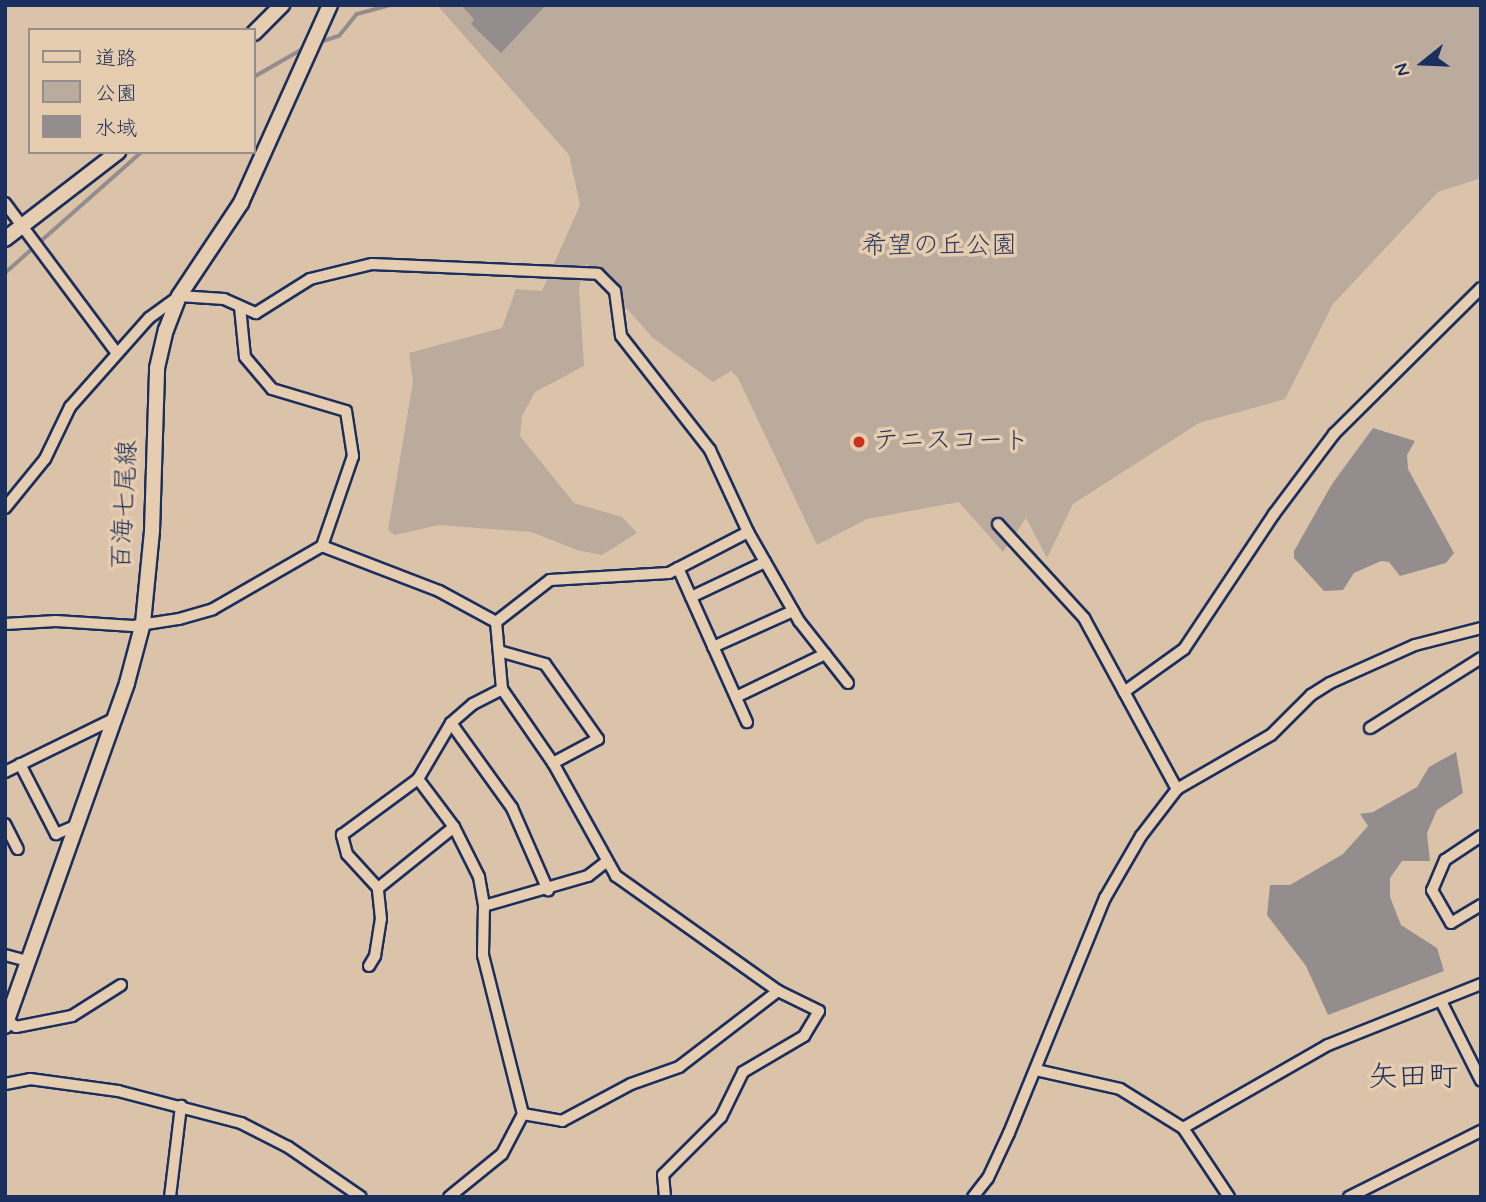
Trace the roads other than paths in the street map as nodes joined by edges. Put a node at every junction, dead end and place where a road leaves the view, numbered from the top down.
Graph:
1 (282, 5) edge
2 (330, 5) edge
3 (256, 31) edge
4 (115, 154) edge
5 (5, 203) edge
6 (22, 226) junction
7 (5, 239) edge
8 (1481, 288) edge
9 (179, 296) junction
10 (240, 307) junction
11 (117, 353) junction
12 (5, 508) edge
13 (998, 524) dead end
14 (748, 532) junction
15 (322, 546) junction
16 (765, 562) junction
17 (678, 568) junction
18 (691, 597) junction
19 (793, 611) junction
20 (496, 622) junction
21 (143, 623) junction
22 (5, 624) edge
23 (1481, 628) edge
24 (713, 647) junction
25 (499, 651) junction
26 (825, 654) junction
27 (1481, 658) edge
28 (848, 683) dead end
29 (502, 690) junction
30 (1124, 692) junction
31 (736, 697) junction
32 (113, 719) junction
33 (747, 722) dead end
34 (451, 723) junction
35 (1370, 728) dead end
36 (553, 763) junction
37 (20, 764) junction
38 (5, 772) edge
39 (418, 779) junction
40 (1177, 789) junction
41 (5, 824) edge
42 (77, 825) junction
43 (454, 827) junction
44 (1481, 836) edge
45 (18, 849) dead end
46 (606, 862) junction
47 (378, 888) junction
48 (548, 890) junction
49 (1481, 905) edge
50 (484, 906) junction
51 (5, 954) edge
52 (28, 961) junction
53 (369, 966) dead end
54 (1481, 984) edge
55 (121, 985) dead end
56 (778, 991) junction
57 (1441, 1001) junction
58 (6, 1023) edge
59 (1036, 1070) junction
60 (1481, 1081) edge
61 (5, 1084) edge
62 (181, 1106) junction
63 (523, 1114) junction
64 (1183, 1128) junction
65 (1481, 1131) edge
66 (170, 1197) edge
67 (361, 1197) edge
68 (449, 1197) edge
69 (665, 1197) edge
70 (973, 1197) edge
71 (1229, 1197) edge
72 (1349, 1197) edge

1 - 3 main road
2 - 9 main road, 百海七尾線
4 - 6 main road
5 - 6 street
6 - 7 main road
6 - 11 street
8 - 30 street
9 - 10 street
9 - 11 street
9 - 21 main road, 百海七尾線
10 - 14 street
10 - 15 street
11 - 12 street
13 - 30 street
14 - 16 street
14 - 17 street
15 - 20 street
15 - 21 street
16 - 18 street
16 - 19 street
17 - 18 street
17 - 20 street
18 - 24 street
19 - 24 street
19 - 26 street
20 - 25 street
21 - 22 street
21 - 32 main road, 百海七尾線
23 - 40 street
24 - 31 street
25 - 29 street
25 - 36 street
26 - 28 street
26 - 31 street
27 - 35 street
29 - 34 street
29 - 36 street
30 - 40 street
31 - 33 street
32 - 37 street
32 - 42 main road, 百海七尾線
34 - 39 street
34 - 48 street
36 - 46 street
37 - 38 street
37 - 42 street
39 - 43 street
39 - 47 street
40 - 59 street
41 - 45 street
42 - 52 main road, 百海七尾線
43 - 47 street
43 - 50 street
44 - 49 street
46 - 48 street
46 - 56 street
47 - 53 street
48 - 50 street
50 - 63 street
51 - 52 street
52 - 58 main road, 百海七尾線
54 - 57 street
55 - 58 street
56 - 63 street
56 - 69 street
57 - 60 street
57 - 64 street
59 - 64 street
59 - 70 street
61 - 62 street
62 - 66 street
62 - 67 street
63 - 68 street
64 - 71 street
65 - 72 street

